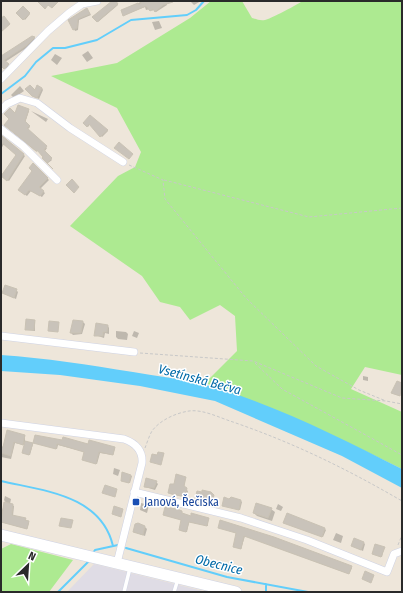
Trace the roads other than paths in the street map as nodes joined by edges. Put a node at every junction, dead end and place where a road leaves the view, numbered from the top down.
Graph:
1 (97, 1) edge
2 (82, 3) edge
3 (1, 79) edge
4 (1, 110) edge
5 (1, 129) edge
6 (123, 162) road end
7 (57, 180) dead end
8 (1, 336) edge
9 (134, 352) road end
10 (1, 424) edge
11 (134, 492) junction
12 (1, 535) edge
13 (400, 551) edge
14 (117, 563) junction
15 (130, 566) junction
16 (178, 578) junction
17 (124, 592) edge
18 (174, 592) edge
19 (236, 592) edge

1 - 2 street
2 - 3 street
4 - 6 street
5 - 7 street
8 - 9 street
10 - 11 street
11 - 13 street
11 - 14 street
12 - 14 main road
14 - 15 main road
15 - 16 main road
15 - 17 lane
16 - 18 lane
16 - 19 main road

